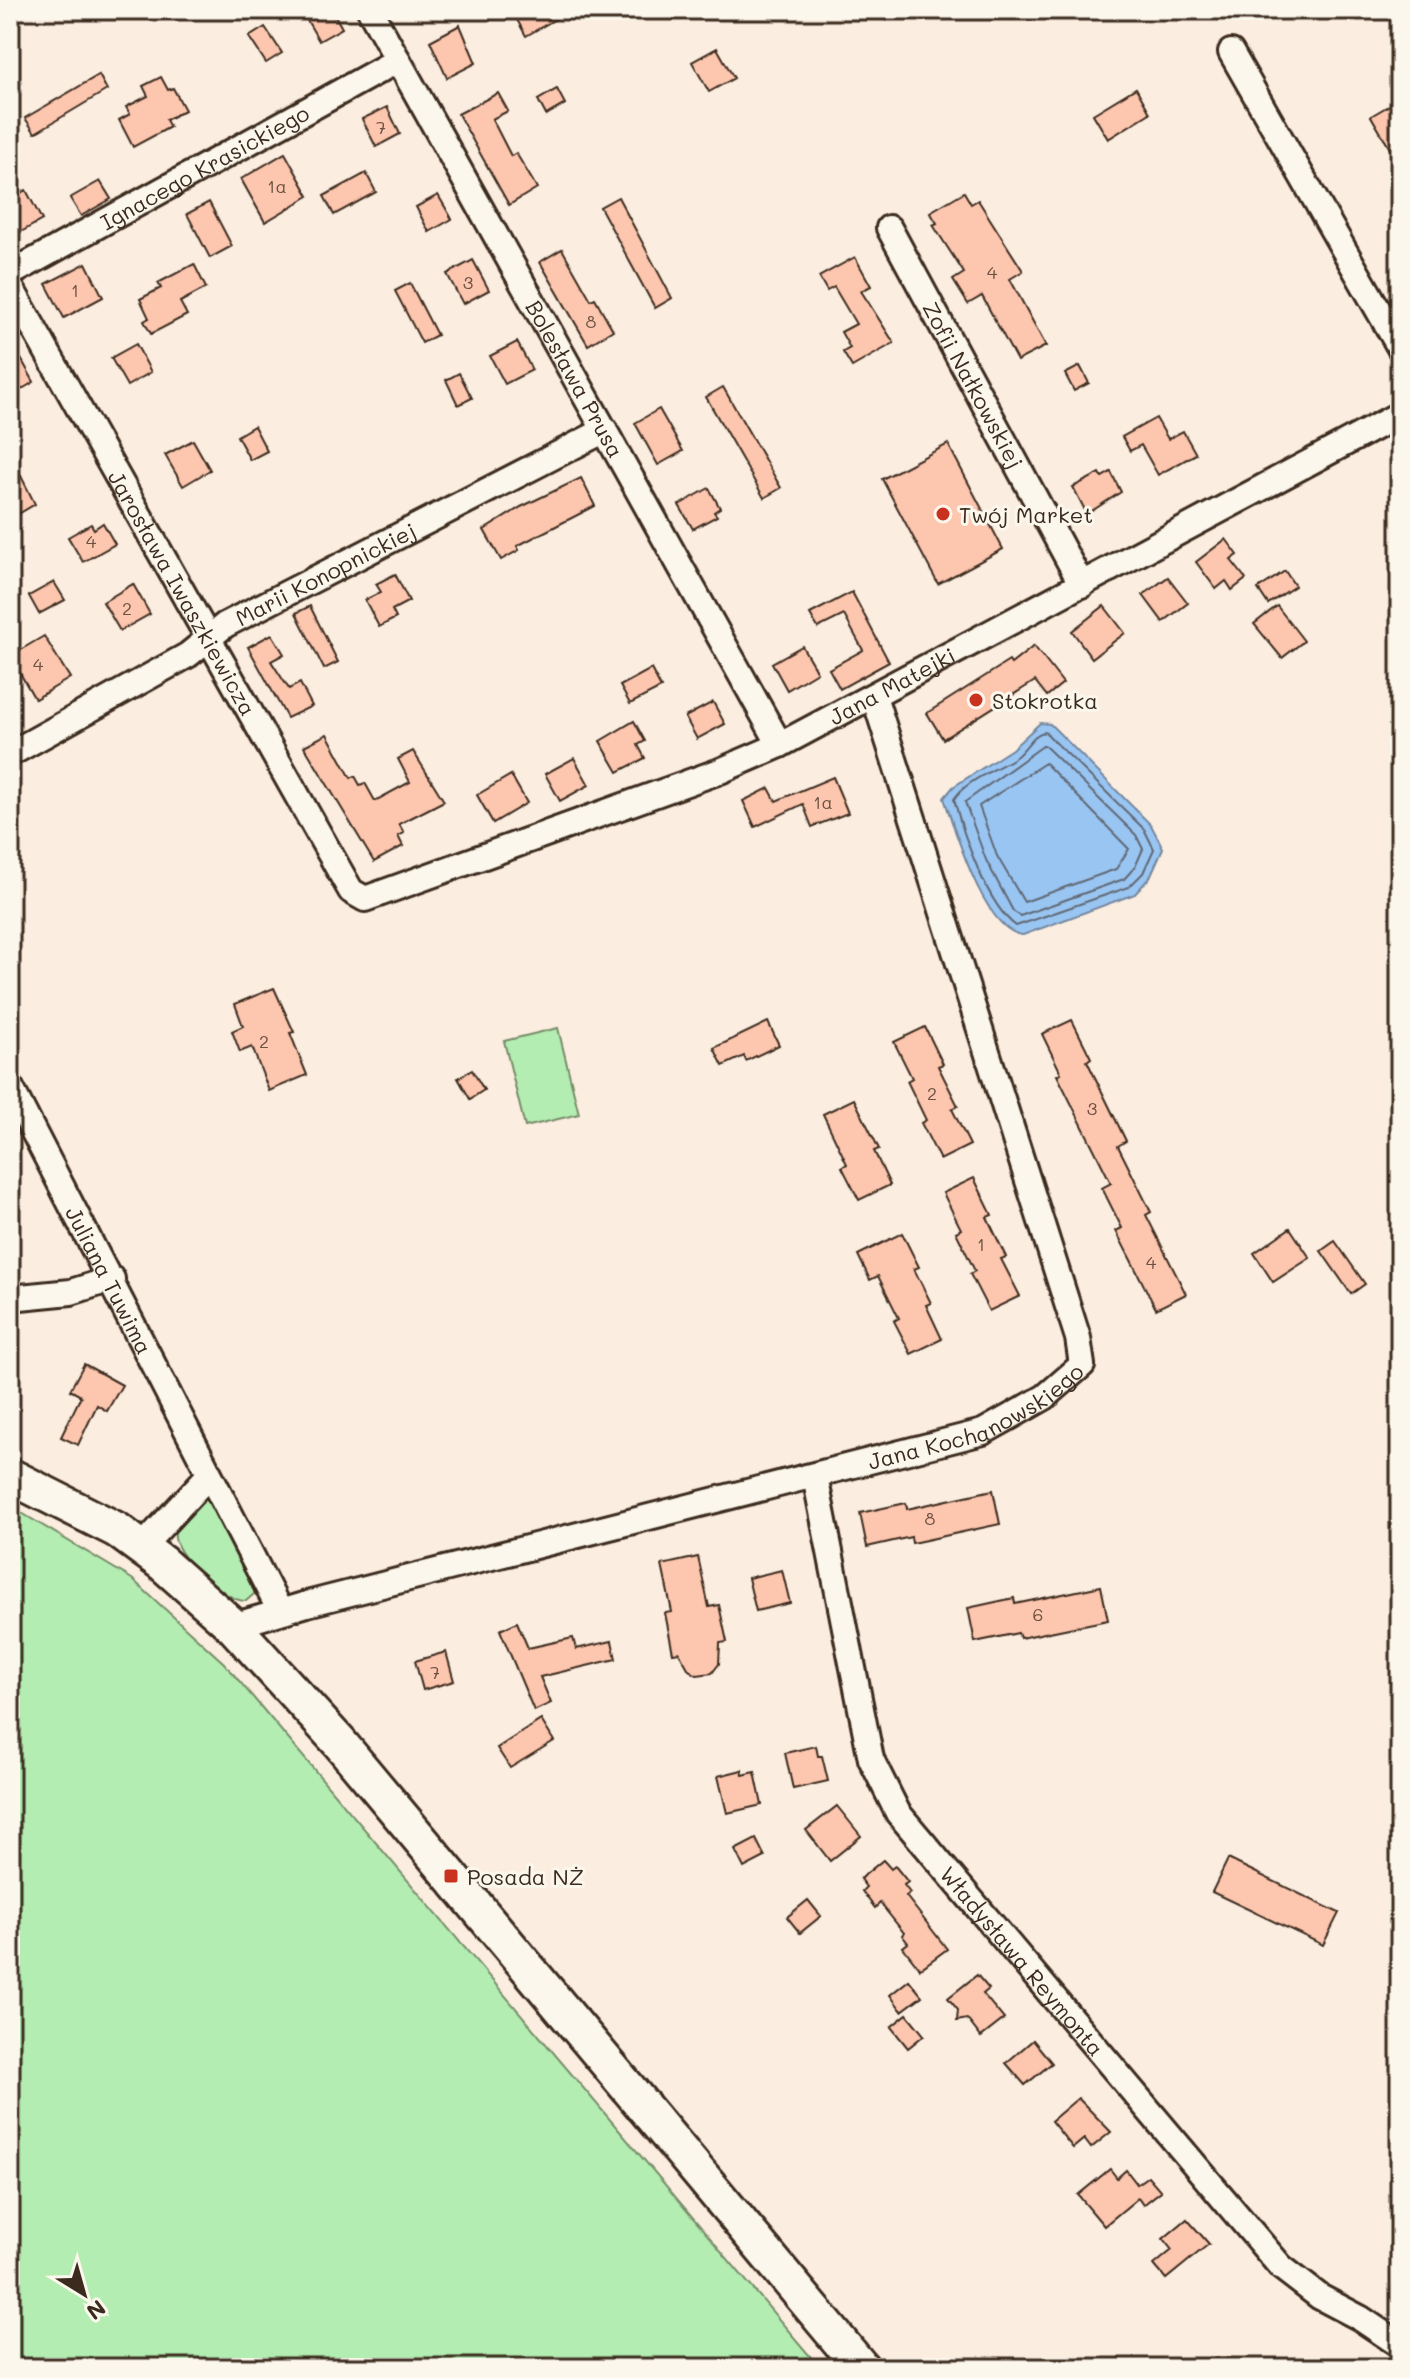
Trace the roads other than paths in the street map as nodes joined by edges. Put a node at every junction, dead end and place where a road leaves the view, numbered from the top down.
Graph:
1 (370, 10) edge
2 (1231, 52) dead end
3 (398, 60) junction
4 (889, 228) dead end
5 (10, 274) edge
6 (10, 286) edge
7 (1400, 348) edge
8 (1400, 414) edge
9 (605, 430) junction
10 (1082, 585) junction
11 (208, 640) junction
12 (874, 696) junction
13 (780, 745) junction
14 (10, 754) edge
15 (359, 898) joint
16 (10, 1086) edge
17 (112, 1279) junction
18 (10, 1298) edge
19 (10, 1476) edge
20 (208, 1476) junction
21 (815, 1476) junction
22 (141, 1548) junction
23 (280, 1611) junction
24 (233, 1626) junction
25 (1400, 2345) edge
26 (862, 2368) edge

1 - 3 street, Bolesława Prusa
2 - 7 street
3 - 5 street, Ignacego Krasickiego
3 - 9 street, Bolesława Prusa
4 - 10 street, Zofii Nałkowskiej
6 - 11 street, Jarosława Iwaszkiewicza
8 - 10 street, Jana Matejki
9 - 11 street, Marii Konopnickiej
9 - 13 street, Bolesława Prusa
10 - 12 street, Jana Matejki
11 - 14 street, Marii Konopnickiej
11 - 15 street, Jarosława Iwaszkiewicza
12 - 13 street, Jana Matejki
12 - 21 street, Jana Kochanowskiego
13 - 15 street, Jana Matejki
16 - 17 street, Juliana Tuwima
17 - 18 street
17 - 20 street, Juliana Tuwima
19 - 22 main road
20 - 22 street
20 - 23 street, Juliana Tuwima
21 - 23 street, Jana Kochanowskiego
21 - 25 street, Władysława Reymonta
22 - 24 main road
23 - 24 street, Jana Kochanowskiego
24 - 26 main road

